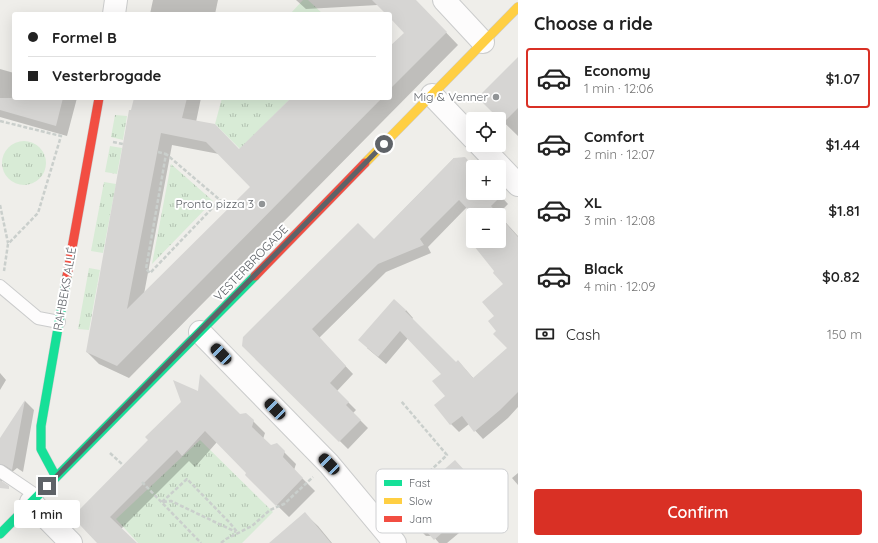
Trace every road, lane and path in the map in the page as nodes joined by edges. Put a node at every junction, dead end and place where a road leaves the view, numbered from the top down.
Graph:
1 (116, 0) edge
2 (444, 0) edge
3 (518, 7) edge
4 (114, 12) edge
5 (483, 42) junction
6 (432, 95) junction
7 (99, 100) edge
8 (0, 121) edge
9 (466, 131) edge
10 (158, 152) dead end
11 (487, 152) edge
12 (166, 154) junction
13 (518, 185) edge
14 (0, 205) edge
15 (8, 244) junction
16 (1, 287) edge
17 (59, 322) junction
18 (200, 332) junction
19 (402, 401) dead end
20 (329, 464) junction
21 (433, 469) edge
22 (0, 471) edge
23 (56, 477) junction
24 (142, 482) dead end
25 (34, 499) junction
26 (162, 502) junction
27 (376, 520) edge
28 (238, 533) junction
29 (387, 533) edge
30 (0, 534) edge
31 (71, 543) edge
32 (201, 543) edge
33 (220, 543) edge
34 (395, 543) edge

1 - 4 street
2 - 5 street
3 - 5 street, VESTERBROGADE
5 - 6 street, VESTERBROGADE
6 - 9 street
6 - 18 street, VESTERBROGADE
7 - 17 street, RAHBEKS ALLÉ
8 - 15 path
10 - 12 path
11 - 13 street
12 - 12 path
14 - 15 path
15 - 16 path
16 - 17 lane
17 - 23 street, RAHBEKS ALLÉ
18 - 20 street
18 - 23 street, VESTERBROGADE
19 - 21 path
20 - 27 street
20 - 28 path
22 - 25 lane
23 - 25 street, VESTERBROGADE
24 - 26 path
25 - 30 street, VESTERBROGADE
25 - 31 street
26 - 28 path
26 - 28 path
26 - 32 path
28 - 33 path
29 - 34 street

